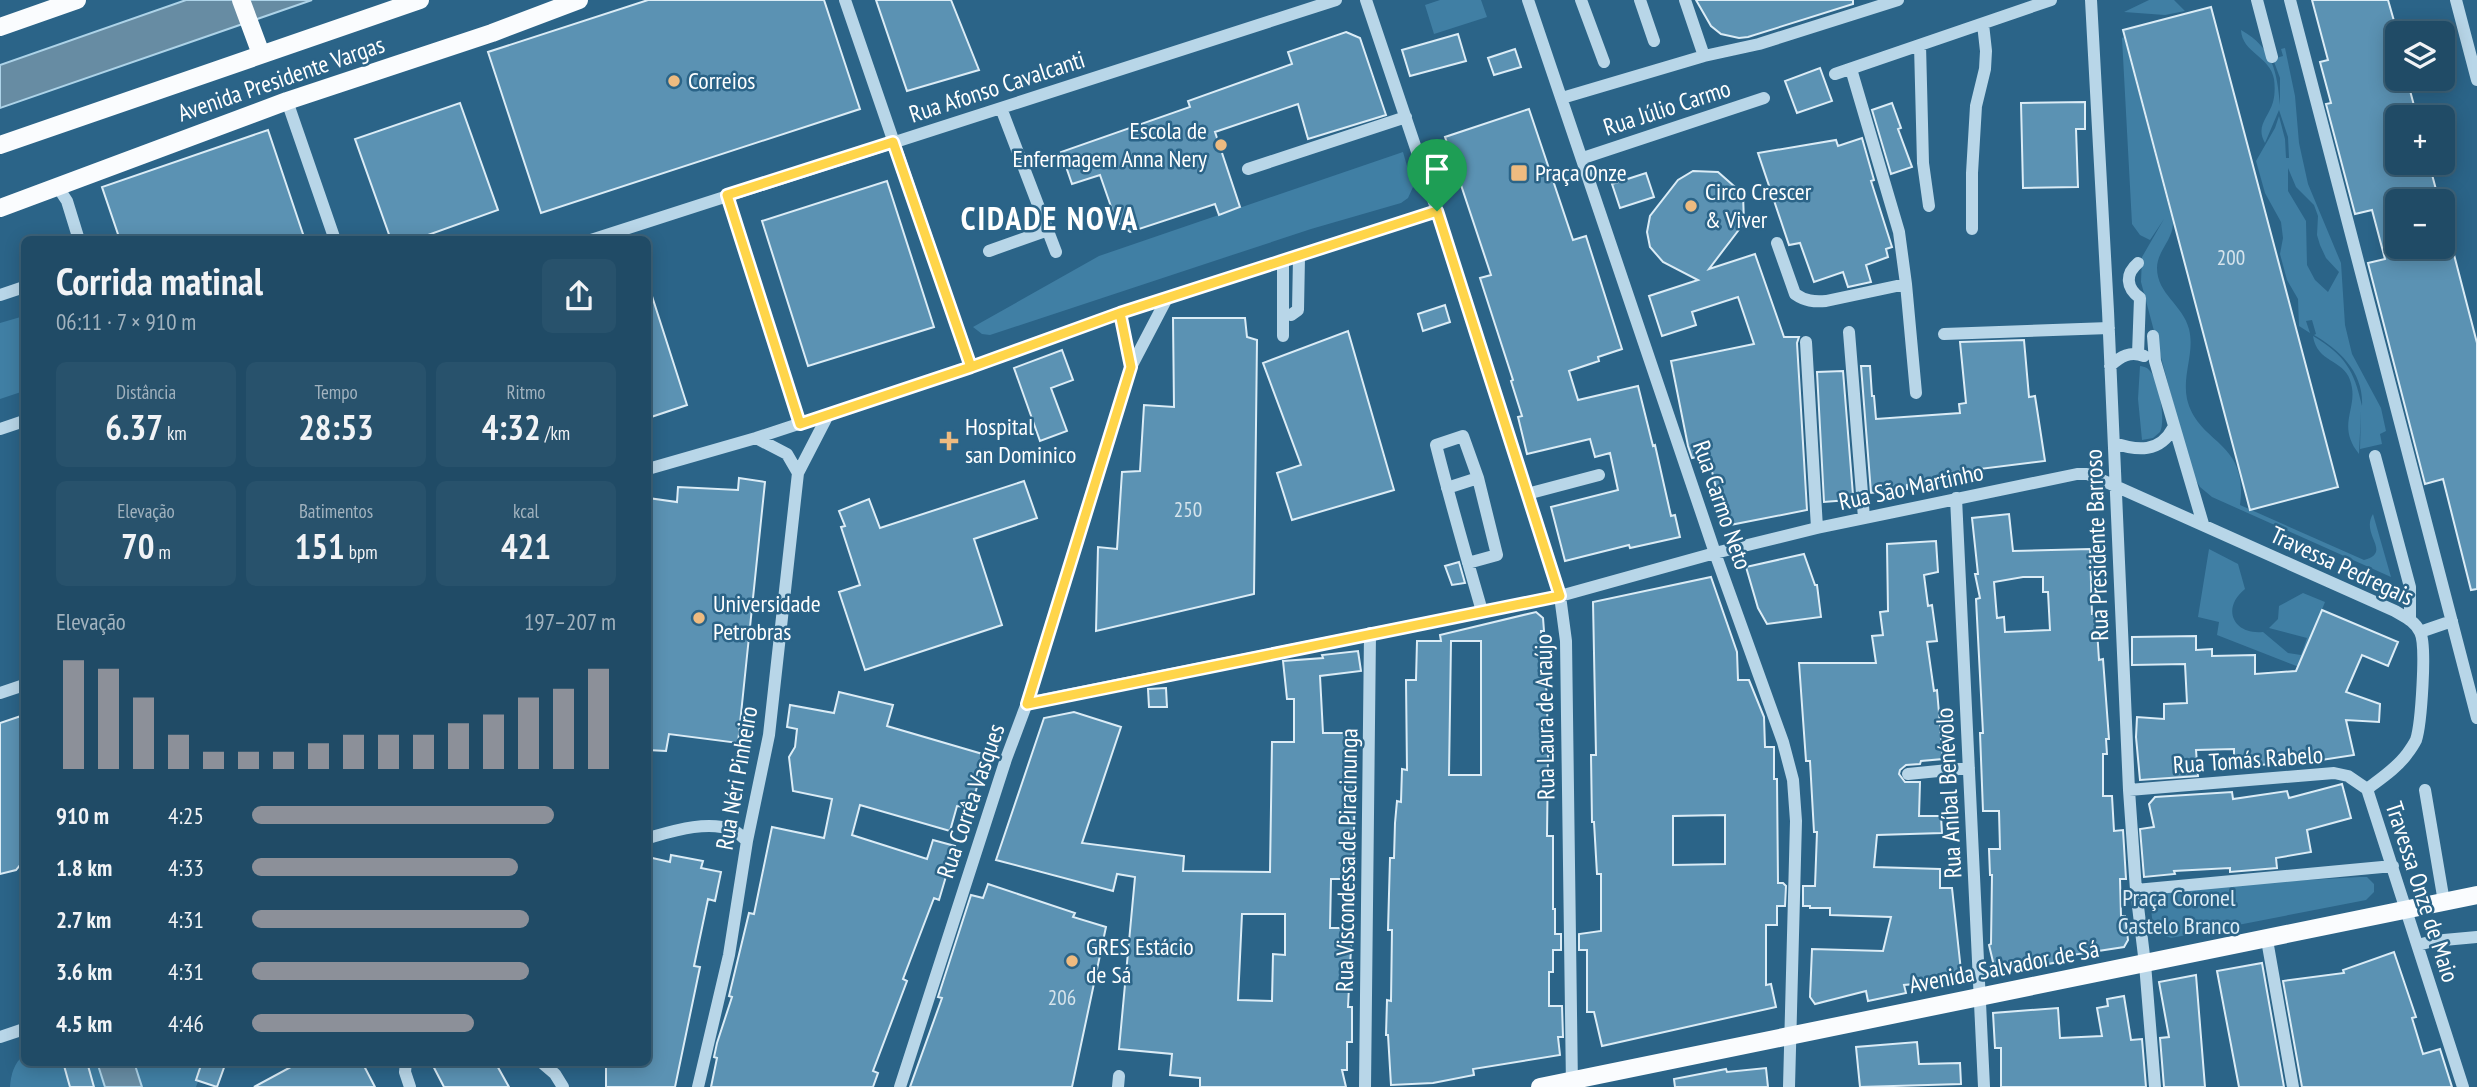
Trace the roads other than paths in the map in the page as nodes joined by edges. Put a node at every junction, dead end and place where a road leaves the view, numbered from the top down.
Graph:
1 (77, 0) edge
2 (241, 0) edge
3 (420, 0) edge
4 (579, 0) edge
5 (845, 0) edge
6 (1336, 0) edge
7 (1366, 0) edge
8 (1528, 0) edge
9 (1581, 0) edge
10 (1640, 0) edge
11 (1685, 0) edge
12 (1898, 0) edge
13 (2051, 0) edge
14 (2091, 0) edge
15 (2257, 0) edge
16 (2290, 0) edge
17 (2456, 0) edge
18 (1983, 24) junction
19 (0, 27) edge
20 (1654, 41) dead end
21 (1920, 45) junction
22 (261, 54) junction
23 (1703, 55) junction
24 (2272, 57) dead end
25 (1604, 62) dead end
26 (1851, 69) junction
27 (1835, 74) dead end
28 (2477, 80) edge
29 (1562, 99) junction
30 (1764, 99) dead end
31 (287, 101) junction
32 (1001, 108) junction
33 (1406, 117) junction
34 (893, 142) junction
35 (0, 145) edge
36 (1583, 158) junction
37 (1248, 169) dead end
38 (57, 186) junction
39 (727, 195) junction
40 (1929, 206) dead end
41 (0, 208) edge
42 (1437, 211) junction
43 (1972, 229) dead end
44 (1048, 230) junction
45 (78, 236) edge
46 (334, 236) edge
47 (603, 236) edge
48 (1777, 243) dead end
49 (989, 251) dead end
50 (1056, 252) dead end
51 (1299, 257) junction
52 (1283, 262) junction
53 (2138, 263) dead end
54 (1906, 284) junction
55 (21, 288) edge
56 (0, 295) edge
57 (1166, 300) junction
58 (1120, 313) junction
59 (1283, 313) junction
60 (2109, 328) junction
61 (1849, 332) dead end
62 (1944, 334) dead end
63 (1283, 336) dead end
64 (2152, 336) dead end
65 (1806, 342) dead end
66 (2138, 354) junction
67 (2155, 361) junction
68 (2110, 366) junction
69 (971, 367) junction
70 (1131, 367) junction
71 (1916, 393) dead end
72 (828, 415) junction
73 (21, 422) edge
74 (800, 424) junction
75 (0, 429) edge
76 (2173, 429) junction
77 (756, 438) junction
78 (2114, 443) junction
79 (2375, 456) dead end
80 (651, 468) edge
81 (798, 473) junction
82 (1599, 475) dead end
83 (1478, 478) junction
84 (2115, 487) junction
85 (1447, 488) junction
86 (1527, 494) junction
87 (1956, 498) junction
88 (1864, 517) junction
89 (2203, 524) junction
90 (1817, 528) junction
91 (1715, 553) junction
92 (1468, 563) junction
93 (1560, 596) junction
94 (1482, 611) junction
95 (2410, 619) junction
96 (2452, 621) junction
97 (2420, 632) junction
98 (1370, 633) junction
99 (21, 686) edge
100 (0, 693) edge
101 (1027, 704) junction
102 (2477, 718) edge
103 (1969, 768) junction
104 (1908, 774) dead end
105 (2367, 789) junction
106 (2129, 790) junction
107 (2425, 790) dead end
108 (651, 837) edge
109 (747, 841) junction
110 (2393, 866) junction
111 (2136, 890) junction
112 (2477, 895) edge
113 (2444, 902) junction
114 (2407, 909) junction
115 (2477, 937) edge
116 (2267, 940) junction
117 (2418, 946) junction
118 (2145, 964) junction
119 (1980, 996) junction
120 (21, 1030) edge
121 (0, 1037) edge
122 (1790, 1037) junction
123 (406, 1066) edge
124 (546, 1066) edge
125 (1572, 1084) edge
126 (410, 1087) edge
127 (563, 1087) edge
128 (698, 1087) edge
129 (900, 1087) edge
130 (1365, 1087) edge
131 (1540, 1087) edge
132 (1789, 1087) edge
133 (1984, 1087) edge
134 (2155, 1087) edge
135 (2293, 1087) edge
136 (2463, 1087) edge

1 - 19 main road
2 - 22 main road
3 - 22 main road, Avenida Presidente Vargas
4 - 31 main road, Avenida Presidente Vargas
5 - 34 street
6 - 32 street, Rua Afonso Cavalcanti
7 - 33 street, Rua Laura de Araújo
8 - 29 street, Rua Carmo Neto
9 - 25 street
10 - 20 street
11 - 23 street
12 - 23 street
13 - 18 street
14 - 60 street, Rua Presidente Barroso
15 - 24 street
16 - 96 street
17 - 28 street
18 - 21 street
18 - 43 street
21 - 26 street
21 - 40 street
22 - 35 main road, Avenida Presidente Vargas
23 - 29 street
26 - 27 street
26 - 54 street
29 - 36 street, Rua Carmo Neto
30 - 36 street, Rua Júlio Carmo
31 - 38 main road, Avenida Presidente Vargas
31 - 46 street
32 - 34 street, Rua Afonso Cavalcanti
32 - 44 street
33 - 37 street
33 - 42 street, Rua Laura de Araújo
34 - 39 street, Rua Afonso Cavalcanti
34 - 69 street
36 - 91 street, Rua Carmo Neto
38 - 41 main road, Avenida Presidente Vargas
38 - 45 street
39 - 47 street, Rua Afonso Cavalcanti
39 - 74 street
42 - 51 street
42 - 86 street, Rua Laura de Araújo
44 - 49 street
44 - 50 street
48 - 54 street
51 - 52 street
51 - 59 street
52 - 57 street
52 - 59 street
53 - 66 street
54 - 71 street
55 - 56 street
57 - 58 street
57 - 70 street, Rua Corrêa Vasques
58 - 69 street
58 - 70 street, Rua Corrêa Vasques
59 - 63 street
60 - 62 street
60 - 68 street, Rua Presidente Barroso
61 - 88 street
64 - 67 street
65 - 90 street
66 - 67 street
66 - 68 street
67 - 76 street
68 - 78 street, Rua Presidente Barroso
69 - 72 street
70 - 101 street, Rua Corrêa Vasques
72 - 74 street
72 - 81 street, Rua Néri Pinheiro
73 - 75 street
74 - 77 street
76 - 78 street
76 - 89 street
77 - 80 street
77 - 81 street
78 - 84 street, Rua Presidente Barroso
79 - 95 street
81 - 109 street, Rua Néri Pinheiro
82 - 86 street
83 - 85 street
83 - 85 street
83 - 92 street
84 - 87 street, Rua São Martinho
84 - 89 street, Travessa Pedregais
84 - 106 street, Rua Presidente Barroso
85 - 92 street
86 - 93 street, Rua Laura de Araújo
87 - 88 street, Rua São Martinho
87 - 103 street, Rua Aníbal Benévolo
88 - 90 street, Rua São Martinho
89 - 95 street, Travessa Pedregais
90 - 91 street, Rua São Martinho
91 - 93 street, Rua São Martinho
91 - 122 street, Rua Carmo Neto
92 - 94 street
93 - 94 street, Rua São Martinho
93 - 125 street, Rua Laura de Araújo
94 - 98 street, Rua São Martinho
95 - 97 street, Travessa Pedregais
96 - 97 street
96 - 102 street
97 - 105 street, Travessa Pedregais
98 - 101 street, Rua São Martinho
98 - 130 street, Rua Viscondessa de Piracinunga
99 - 100 street
101 - 129 street, Rua Corrêa Vasques
103 - 104 street
103 - 119 street, Rua Aníbal Benévolo
105 - 106 street, Rua Tomás Rabelo
105 - 110 street, Travessa Onze de Maio
106 - 111 street, Rua Presidente Barroso
107 - 113 street
108 - 109 street
109 - 128 street, Rua Néri Pinheiro
110 - 111 street
110 - 114 street, Travessa Onze de Maio
111 - 118 street, Rua Presidente Barroso
112 - 113 main road, Avenida Salvador de Sá
113 - 114 main road, Avenida Salvador de Sá
114 - 116 main road, Avenida Salvador de Sá
114 - 117 street, Travessa Onze de Maio
115 - 117 street
116 - 118 main road, Avenida Salvador de Sá
116 - 135 street
117 - 136 street, Travessa Onze de Maio
118 - 119 main road, Avenida Salvador de Sá
118 - 134 street, Rua Presidente Barroso
119 - 122 main road, Avenida Salvador de Sá
119 - 133 street, Rua Aníbal Benévolo
120 - 121 street
122 - 125 main road, Avenida Salvador de Sá
122 - 132 street, Rua Carmo Neto
123 - 126 street
124 - 127 street
125 - 131 main road, Avenida Salvador de Sá

